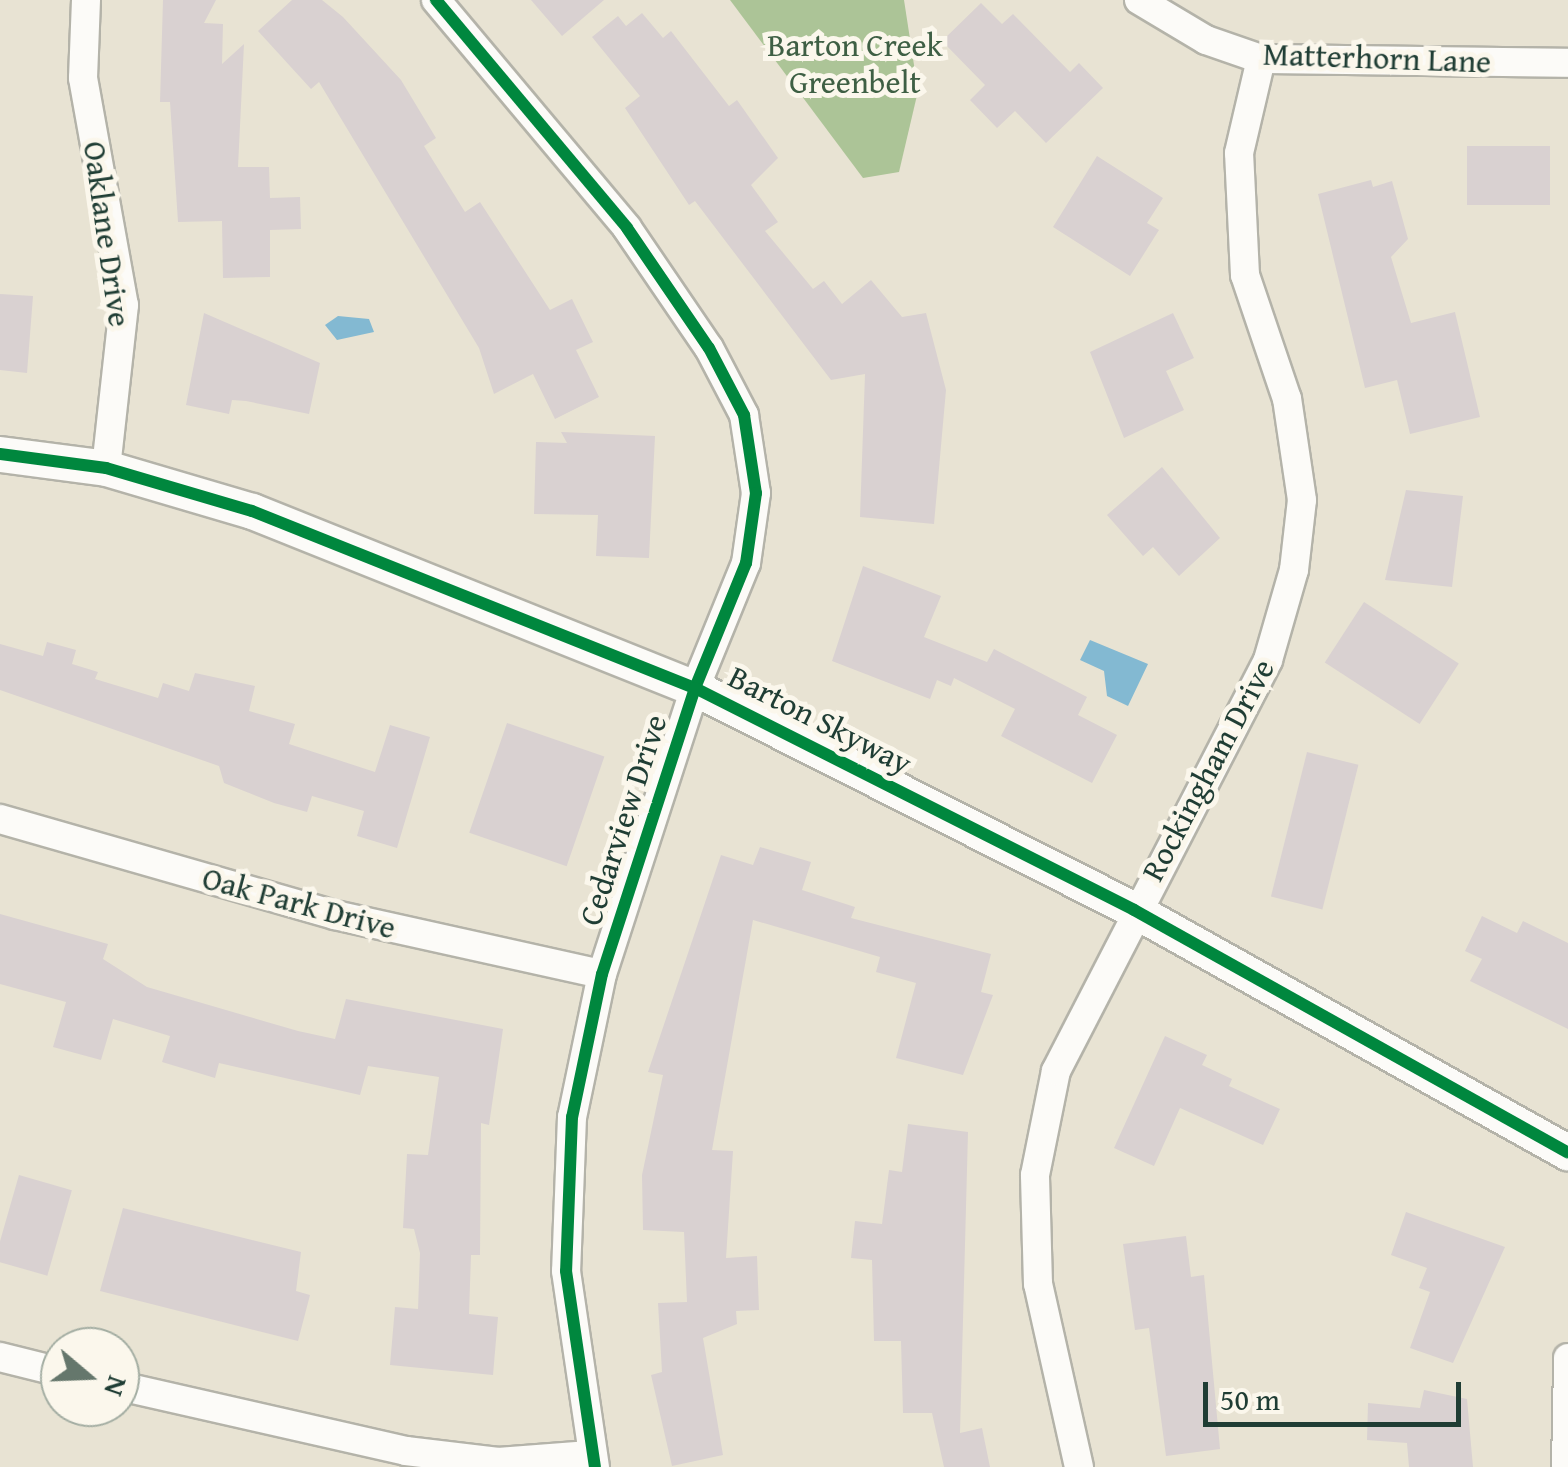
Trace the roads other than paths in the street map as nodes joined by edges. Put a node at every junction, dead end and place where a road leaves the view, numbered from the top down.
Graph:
1 (86, 0) edge
2 (436, 0) edge
3 (1139, 0) edge
4 (1261, 60) junction
5 (1568, 63) edge
6 (0, 454) edge
7 (106, 468) junction
8 (694, 688) junction
9 (0, 819) edge
10 (1134, 910) junction
11 (602, 974) junction
12 (1568, 1153) edge
13 (0, 1357) edge
14 (1568, 1358) edge
15 (40, 1367) edge
16 (140, 1391) edge
17 (592, 1461) edge
18 (1079, 1467) edge
19 (1566, 1467) edge

1 - 7 street, Oaklane Drive
2 - 8 street, Cedarview Drive
3 - 4 street, Matterhorn Lane
4 - 5 street, Matterhorn Lane
4 - 10 street, Rockingham Drive
6 - 7 street, Barton Skyway
7 - 8 street, Barton Skyway
8 - 10 street, Barton Skyway
8 - 11 street, Cedarview Drive
9 - 11 street, Oak Park Drive
10 - 12 street, Barton Skyway
10 - 18 street, Rockingham Drive
11 - 17 street, Cedarview Drive
13 - 15 street
14 - 19 street
16 - 17 street

